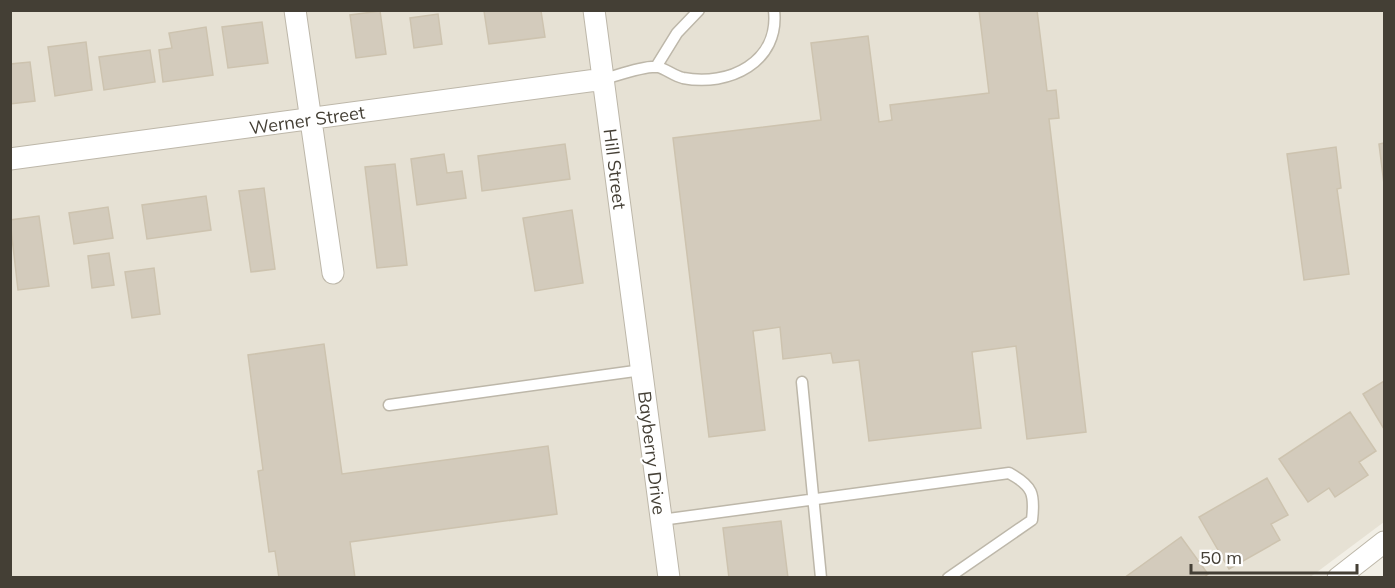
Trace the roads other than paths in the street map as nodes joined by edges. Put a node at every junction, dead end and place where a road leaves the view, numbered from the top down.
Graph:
1 (295, 10) edge
2 (594, 10) edge
3 (699, 10) edge
4 (774, 10) edge
5 (656, 66) junction
6 (604, 79) junction
7 (309, 120) junction
8 (10, 159) edge
9 (333, 273) dead end
10 (636, 328) joint
11 (642, 370) junction
12 (802, 382) dead end
13 (389, 405) dead end
14 (813, 499) junction
15 (661, 520) junction
16 (1384, 542) edge
17 (669, 577) edge
18 (664, 578) edge
19 (821, 578) edge
20 (948, 578) edge
21 (1338, 578) edge

1 - 7 street
2 - 6 street, Hill Street
3 - 5 lane
4 - 5 lane
5 - 6 lane
6 - 7 street, Werner Street
6 - 10 street, Hill Street
7 - 8 street, Werner Street
7 - 9 street
10 - 11 street, Bayberry Drive
11 - 13 lane
11 - 15 street, Bayberry Drive
12 - 14 lane
14 - 15 lane
14 - 19 lane
14 - 20 lane
15 - 17 street, Bayberry Drive
16 - 21 street
17 - 18 street

